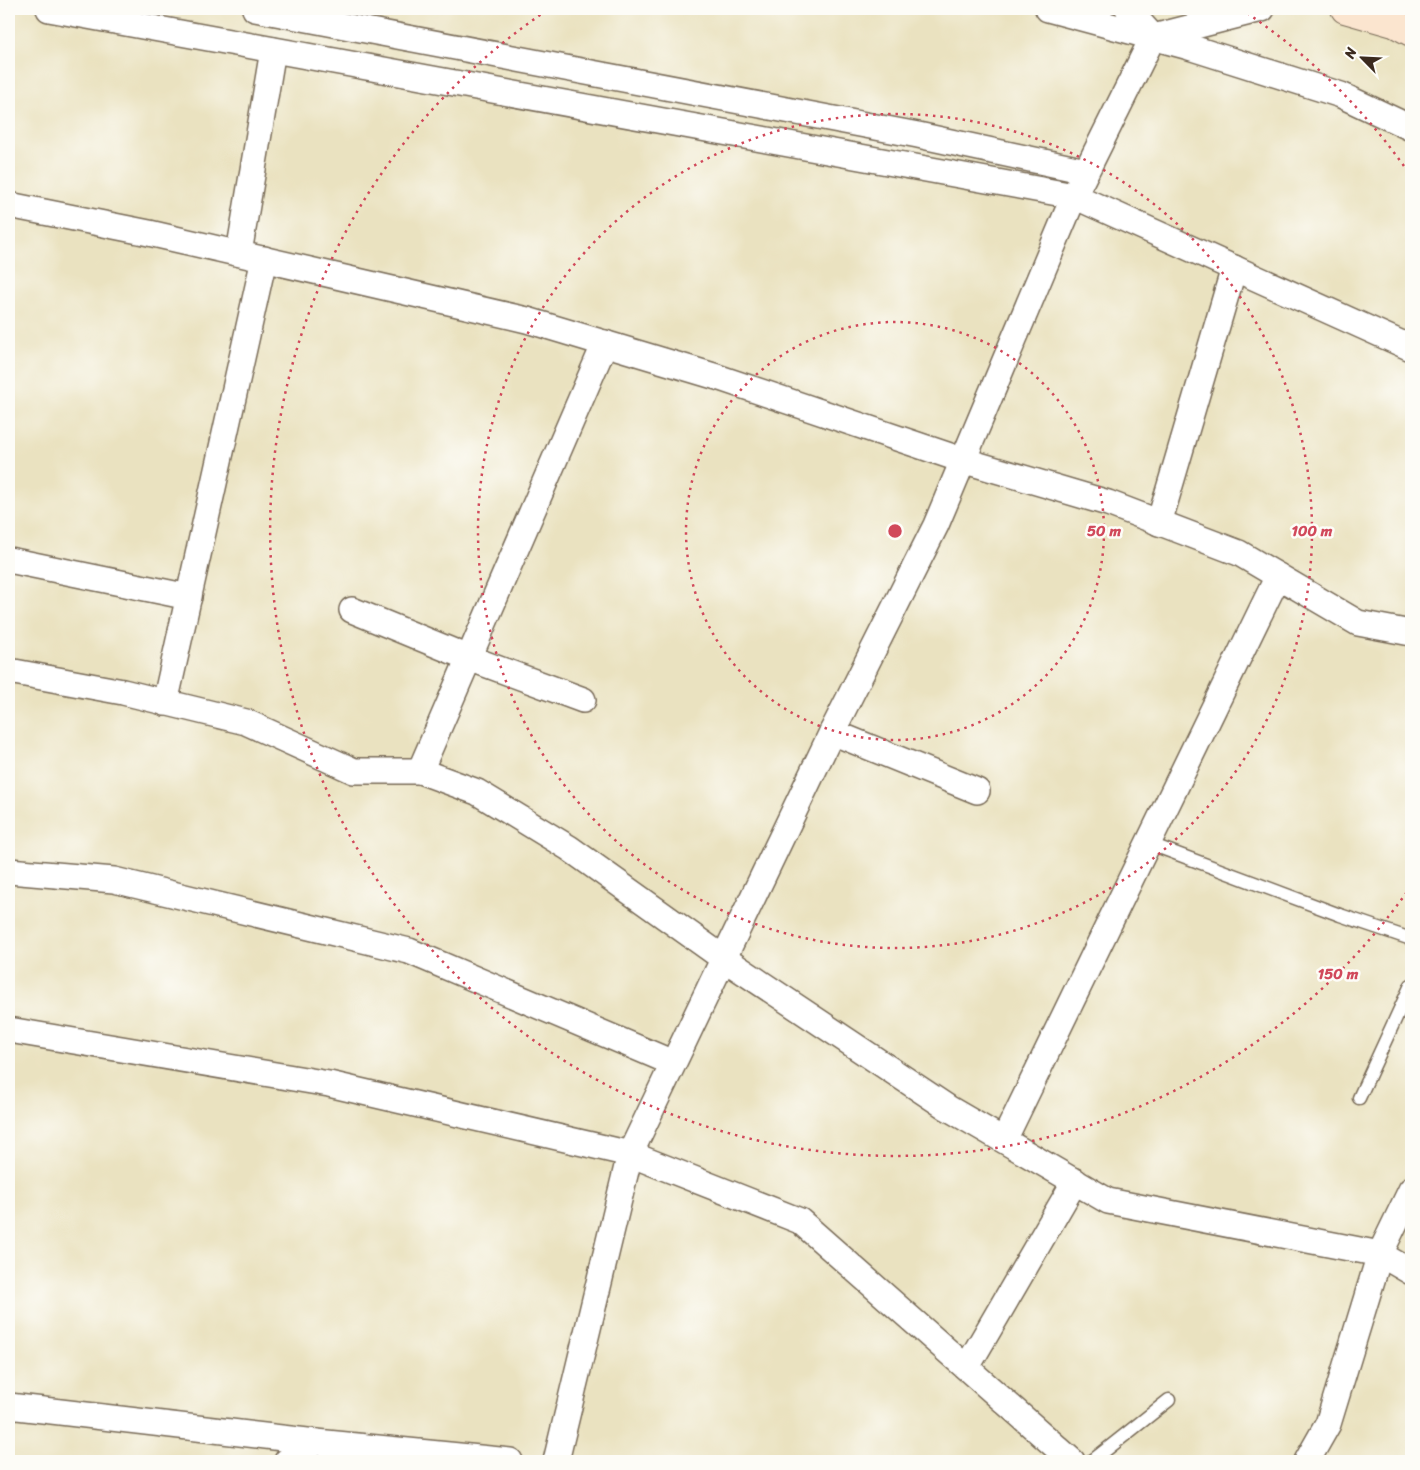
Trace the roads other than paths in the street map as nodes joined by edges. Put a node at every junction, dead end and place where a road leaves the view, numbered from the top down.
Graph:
1 (49, 9) edge
2 (255, 9) edge
3 (1048, 9) edge
4 (1128, 9) edge
5 (1262, 9) edge
6 (1345, 9) edge
7 (289, 12) edge
8 (1411, 32) edge
9 (1153, 37) junction
10 (277, 50) junction
11 (1411, 128) edge
12 (1086, 171) junction
13 (1074, 196) junction
14 (9, 205) edge
15 (239, 253) junction
16 (264, 259) junction
17 (1234, 268) junction
18 (605, 343) junction
19 (1411, 348) edge
20 (962, 460) junction
21 (1159, 523) junction
22 (9, 560) edge
23 (1278, 576) junction
24 (189, 597) junction
25 (352, 610) dead end
26 (1411, 633) edge
27 (469, 658) junction
28 (9, 671) edge
29 (583, 700) dead end
30 (166, 703) junction
31 (832, 732) junction
32 (420, 771) junction
33 (977, 791) dead end
34 (1148, 843) junction
35 (9, 871) edge
36 (1411, 938) edge
37 (723, 958) junction
38 (1411, 984) edge
39 (9, 1030) edge
40 (674, 1063) junction
41 (1359, 1098) dead end
42 (1004, 1140) junction
43 (630, 1154) junction
44 (1075, 1181) junction
45 (1411, 1190) edge
46 (1380, 1254) junction
47 (1411, 1272) edge
48 (967, 1367) junction
49 (1169, 1400) dead end
50 (9, 1406) edge
51 (316, 1442) junction
52 (287, 1461) edge
53 (510, 1461) edge
54 (556, 1461) edge
55 (1072, 1461) edge
56 (1092, 1461) edge
57 (1307, 1461) edge

1 - 10 street
2 - 7 street
3 - 9 street
4 - 9 street
5 - 9 street
6 - 8 main road
7 - 10 street
7 - 12 street
9 - 11 street
9 - 12 street
10 - 13 street
10 - 15 street
12 - 13 street
13 - 17 street
13 - 20 street
14 - 15 street
15 - 16 street
16 - 18 street
16 - 24 street
17 - 19 street
17 - 21 street
18 - 20 street
18 - 27 street
20 - 21 street
20 - 31 street
21 - 23 street
22 - 24 street
23 - 26 street
23 - 34 street
24 - 30 street
25 - 27 street
27 - 29 street
27 - 32 street
28 - 30 street
30 - 32 street
31 - 33 street
31 - 37 street
32 - 37 street
34 - 36 lane
34 - 42 street
35 - 40 street
37 - 40 street
37 - 42 street
38 - 41 lane
39 - 43 street
40 - 43 street
42 - 44 street
43 - 48 street
43 - 54 street
44 - 46 street
44 - 48 street
45 - 46 street
46 - 47 street
46 - 57 street
48 - 55 street
49 - 56 lane
50 - 51 street
51 - 52 street
51 - 53 street

